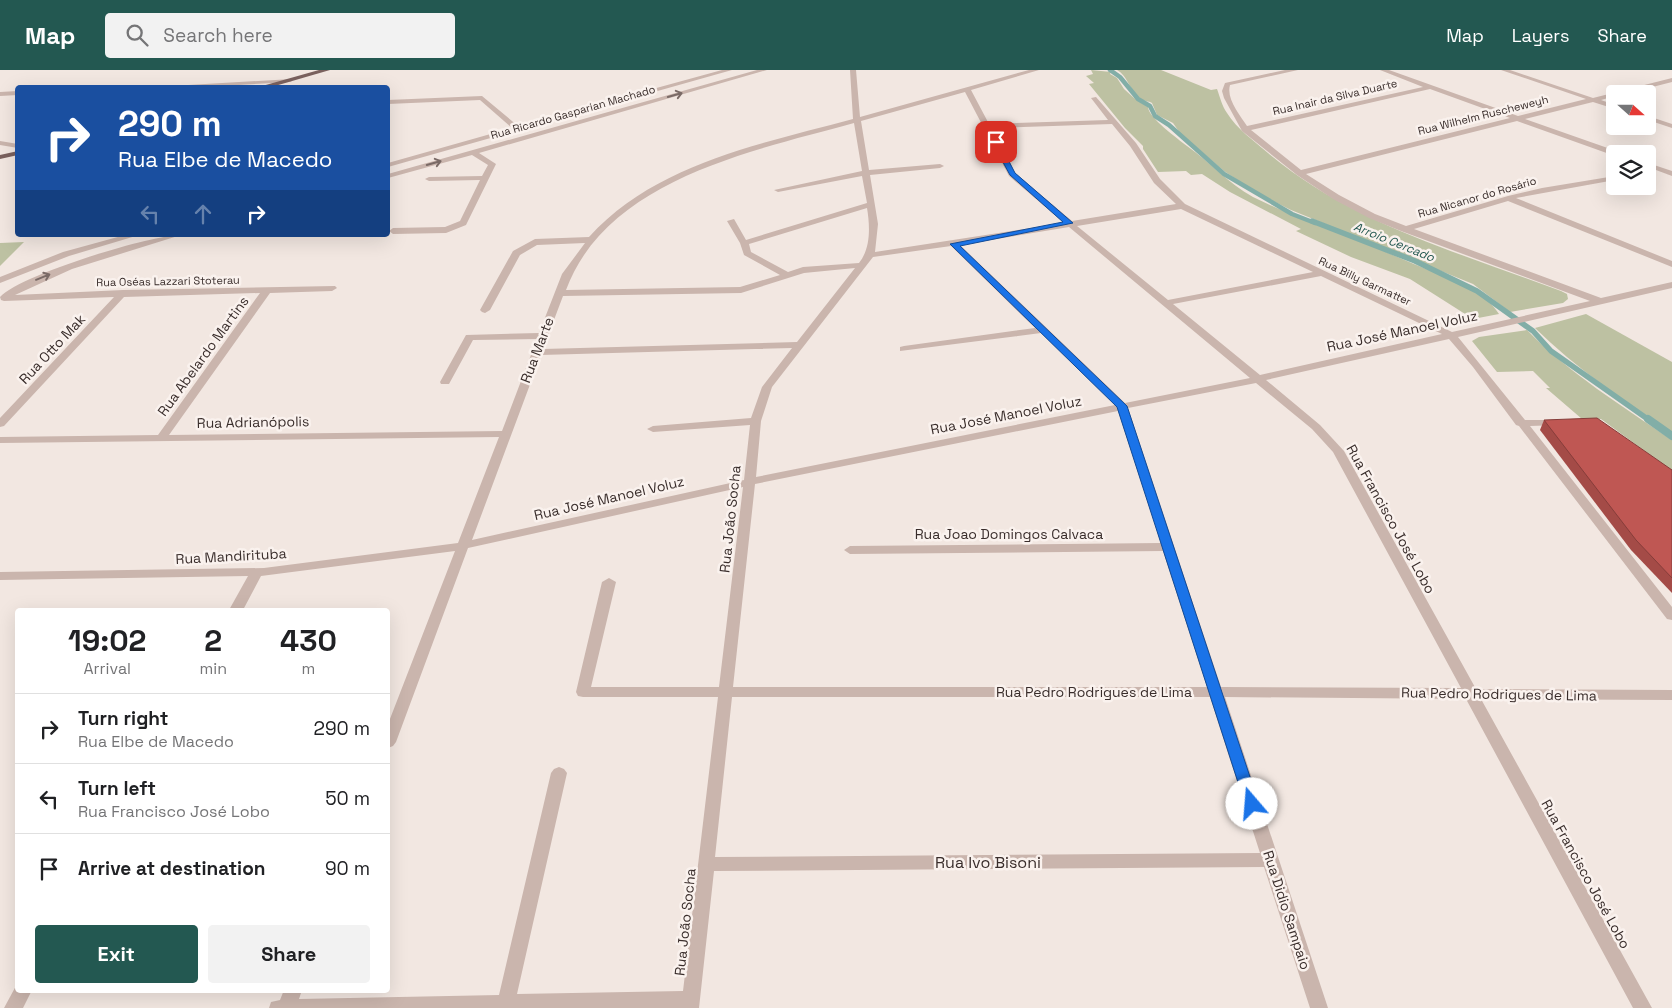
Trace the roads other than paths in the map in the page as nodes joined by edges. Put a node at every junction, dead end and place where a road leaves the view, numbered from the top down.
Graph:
1 (327, 70) edge
2 (729, 70) edge
3 (764, 70) edge
4 (853, 70) edge
5 (1036, 70) edge
6 (1295, 70) edge
7 (1383, 70) edge
8 (1504, 70) edge
9 (290, 80) junction
10 (1672, 80) edge
11 (230, 83) junction
12 (194, 85) edge
13 (233, 85) edge
14 (270, 85) edge
15 (1430, 87) junction
16 (966, 89) junction
17 (15, 93) edge
18 (0, 94) edge
19 (1094, 98) dead end
20 (1591, 100) junction
21 (390, 102) edge
22 (1606, 104) edge
23 (1516, 118) junction
24 (857, 119) junction
25 (1656, 121) edge
26 (1113, 122) junction
27 (988, 126) junction
28 (1672, 126) edge
29 (517, 129) junction
30 (1246, 129) junction
31 (0, 143) edge
32 (15, 146) edge
33 (1606, 150) edge
34 (473, 152) junction
35 (15, 153) edge
36 (0, 157) edge
37 (390, 164) edge
38 (940, 166) dead end
39 (1668, 170) edge
40 (865, 173) junction
41 (1300, 173) junction
42 (1672, 174) edge
43 (390, 175) edge
44 (485, 178) junction
45 (429, 179) dead end
46 (1606, 180) edge
47 (778, 190) dead end
48 (1508, 198) junction
49 (870, 205) junction
50 (1182, 206) junction
51 (731, 221) dead end
52 (1069, 223) junction
53 (1404, 229) junction
54 (394, 232) dead end
55 (128, 237) edge
56 (171, 237) edge
57 (592, 240) junction
58 (744, 242) junction
59 (954, 244) junction
60 (867, 260) junction
61 (1672, 264) edge
62 (1320, 274) junction
63 (787, 275) junction
64 (0, 280) edge
65 (1672, 285) edge
66 (332, 288) dead end
67 (267, 290) junction
68 (123, 293) junction
69 (560, 293) junction
70 (2, 299) edge
71 (1601, 301) junction
72 (1166, 303) junction
73 (485, 310) dead end
74 (1042, 330) junction
75 (1451, 335) junction
76 (543, 336) junction
77 (799, 345) junction
78 (904, 349) dead end
79 (537, 352) junction
80 (1258, 379) junction
81 (446, 382) dead end
82 (1122, 406) junction
83 (756, 421) junction
84 (1520, 422) junction
85 (1570, 422) edge
86 (0, 424) edge
87 (653, 429) dead end
88 (506, 434) junction
89 (161, 438) junction
90 (0, 440) edge
91 (749, 482) junction
92 (462, 546) junction
93 (1168, 547) junction
94 (850, 550) dead end
95 (257, 572) junction
96 (0, 576) edge
97 (609, 582) dead end
98 (237, 608) edge
99 (1672, 616) edge
100 (726, 691) junction
101 (1216, 692) junction
102 (1470, 693) junction
103 (1672, 695) edge
104 (390, 737) edge
105 (559, 773) dead end
106 (1271, 860) junction
107 (706, 864) junction
108 (21, 993) edge
109 (292, 993) edge
110 (506, 1003) junction
111 (690, 1003) edge
112 (13, 1008) edge
113 (278, 1008) edge
114 (286, 1008) edge
115 (1319, 1008) edge
116 (1643, 1008) edge

1 - 9 main road
2 - 29 street, Rua Ricardo Gasparian Machado
34 -> 3 street, Rua Ricardo Gasparian Machado
4 - 24 street
5 - 16 street, Rua Marte
6 - 30 street
7 - 15 street
8 - 20 street
9 - 11 street
9 - 14 main road
10 - 20 street, Rua Wilhelm Ruscheweyh
11 - 12 street
11 - 13 street
15 - 23 street
15 - 30 street, Rua Inair da Silva Duarte
16 - 24 street, Rua Marte
16 - 27 street, Rua Francisco José Lobo
17 - 18 street
19 - 26 street, Rua Billy Garmatter
20 - 22 street
20 - 23 street, Rua Wilhelm Ruscheweyh
21 - 29 street
23 - 33 street
23 - 41 street, Rua Wilhelm Ruscheweyh
24 - 40 street
24 - 57 street, Rua Marte
25 - 28 street
26 - 27 street
26 - 50 street, Rua Billy Garmatter
27 - 52 street, Rua Francisco José Lobo
29 - 37 street, Rua Ricardo Gasparian Machado
30 - 41 street
31 - 32 street
43 -> 34 street, Rua Ricardo Gasparian Machado
34 - 44 street
35 - 36 main road
38 - 40 street
39 - 42 street
40 - 47 street
40 - 49 street
41 - 53 street
44 - 45 street
44 - 54 street
46 - 48 street, Rua Nicanor do Rosário
48 - 53 street, Rua Nicanor do Rosário
48 - 61 street
49 - 58 street
49 - 60 street
50 - 52 street
50 - 62 street, Rua Billy Garmatter
51 - 58 street
52 - 59 street
52 - 72 street, Rua Francisco José Lobo
53 - 71 street
55 - 64 street
70 -> 56 street
57 - 69 street, Rua Marte
57 - 73 street
58 - 63 street
59 - 60 street
59 - 74 street, Rua Didio Sampaio
60 - 63 street
60 - 77 street, Rua João Socha
62 - 72 street
62 - 75 street, Rua Billy Garmatter
63 - 69 street
65 - 71 street, Rua José Manoel Voluz
66 - 67 street, Rua Oséas Lazzari Stoterau
67 - 68 street, Rua Oséas Lazzari Stoterau
67 - 89 street, Rua Abelardo Martins
68 - 70 street, Rua Oséas Lazzari Stoterau
68 - 86 street, Rua Otto Mak
69 - 76 street, Rua Marte
71 - 75 street, Rua José Manoel Voluz
72 - 80 street, Rua Francisco José Lobo
74 - 78 street
74 - 82 street, Rua Didio Sampaio
75 - 80 street, Rua José Manoel Voluz
75 - 84 street, Rua Billy Garmatter
76 - 79 street, Rua Marte
76 - 81 street
77 - 79 street
77 - 83 street, Rua João Socha
79 - 88 street, Rua Marte
80 - 82 street, Rua José Manoel Voluz
80 - 102 street, Rua Francisco José Lobo
82 - 91 street, Rua José Manoel Voluz
82 - 93 street, Rua Didio Sampaio
83 - 87 street
83 - 91 street, Rua João Socha
84 - 85 street
84 - 99 street, Rua Billy Garmatter
88 - 89 street, Rua Adrianópolis
88 - 92 street, Rua Marte
89 - 90 street, Rua Adrianópolis
91 - 92 street, Rua José Manoel Voluz
91 - 100 street, Rua João Socha
92 - 95 street, Rua Mandirituba
92 - 104 street, Rua Marte
93 - 94 street, Rua Joao Domingos Calvaca
93 - 101 street, Rua Didio Sampaio
95 - 96 street, Rua Mandirituba
95 - 98 street
97 - 100 street, Rua Pedro Rodrigues de Lima
100 - 101 street, Rua Pedro Rodrigues de Lima
100 - 107 street, Rua João Socha
101 - 102 street, Rua Pedro Rodrigues de Lima
101 - 106 street, Rua Didio Sampaio
102 - 103 street, Rua Pedro Rodrigues de Lima
102 - 116 street, Rua Francisco José Lobo
105 - 110 street
106 - 107 street, Rua Ivo Bisoni
106 - 115 street, Rua Didio Sampaio
107 - 111 street, Rua João Socha
108 - 112 street
109 - 114 street
110 - 111 street
110 - 114 street
113 - 114 street

